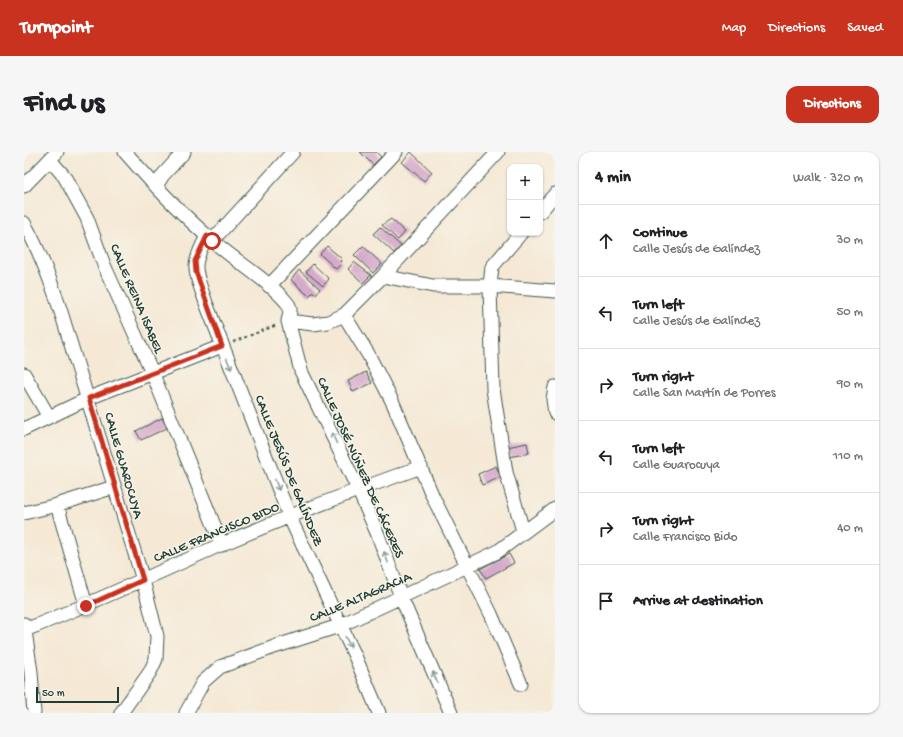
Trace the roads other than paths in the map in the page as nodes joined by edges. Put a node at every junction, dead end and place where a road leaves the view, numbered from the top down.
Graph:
1 (125, 152) edge
2 (184, 152) edge
3 (293, 152) edge
4 (396, 152) edge
5 (498, 152) edge
6 (54, 156) edge
7 (24, 186) edge
8 (156, 186) junction
9 (555, 194) edge
10 (543, 208) edge
11 (24, 223) edge
12 (518, 236) edge
13 (209, 238) junction
14 (382, 276) junction
15 (269, 286) junction
16 (490, 286) junction
17 (555, 291) edge
18 (344, 315) junction
19 (288, 321) junction
20 (222, 346) junction
21 (152, 372) junction
22 (24, 374) edge
23 (555, 387) edge
24 (89, 398) junction
25 (555, 413) edge
26 (49, 417) junction
27 (24, 429) edge
28 (420, 467) junction
29 (114, 487) junction
30 (358, 489) junction
31 (57, 505) junction
32 (555, 509) edge
33 (24, 513) edge
34 (290, 518) junction
35 (523, 531) junction
36 (222, 545) junction
37 (467, 565) junction
38 (143, 580) junction
39 (401, 597) junction
40 (86, 606) junction
41 (339, 626) junction
42 (25, 627) edge
43 (27, 672) edge
44 (521, 684) dead end
45 (34, 713) edge
46 (121, 713) edge
47 (186, 713) edge
48 (379, 713) edge
49 (451, 713) edge

1 - 8 street, CALLE JOSÉ NÚÑEZ DE CÁCERES
2 - 8 street
3 - 13 street, CALLE JESÚS DE GALÍNDEZ
4 - 15 street
5 - 14 street
6 - 7 street
6 - 21 street, CALLE REINA ISABEL
8 - 13 street, CALLE JOSÉ NÚÑEZ DE CÁCERES
9 - 10 street
11 - 24 street, CALLE GUAROCUYA
12 - 16 street
13 - 15 street, CALLE JOSÉ NÚÑEZ DE CÁCERES
13 - 20 street, CALLE JESÚS DE GALÍNDEZ
14 - 16 street
14 - 18 street
15 - 19 street, CALLE JOSÉ NÚÑEZ DE CÁCERES
16 - 17 street
16 - 35 street
18 - 19 street
18 - 28 street
30 -> 19 street, CALLE JOSÉ NÚÑEZ DE CÁCERES
20 - 21 street
20 -> 34 street, CALLE JESÚS DE GALÍNDEZ
21 - 24 street
21 - 36 street, CALLE REINA ISABEL
22 - 26 street
23 - 25 street
24 - 26 street
24 - 29 street, CALLE GUAROCUYA
26 - 27 street
28 - 30 street, CALLE FRANCISCO BIDO
28 - 37 street
29 - 31 street
29 - 38 street, CALLE GUAROCUYA
30 - 34 street, CALLE FRANCISCO BIDO
39 -> 30 street, CALLE JOSÉ NÚÑEZ DE CÁCERES
31 - 33 street
31 - 40 street
32 - 35 street, CALLE ALTAGRACIA
34 - 36 street, CALLE FRANCISCO BIDO
34 - 41 street, CALLE JESÚS DE GALÍNDEZ
35 - 37 street, CALLE ALTAGRACIA
36 - 38 street, CALLE FRANCISCO BIDO
37 - 39 street, CALLE ALTAGRACIA
37 - 44 street
38 - 40 street, CALLE FRANCISCO BIDO
38 - 46 street, CALLE GUAROCUYA
39 - 41 street, CALLE ALTAGRACIA
49 -> 39 street, CALLE JOSÉ NÚÑEZ DE CÁCERES
40 - 42 street, CALLE FRANCISCO BIDO
41 - 47 street, CALLE ALTAGRACIA
41 -> 48 street, CALLE JESÚS DE GALÍNDEZ
42 - 43 street
43 - 45 street

